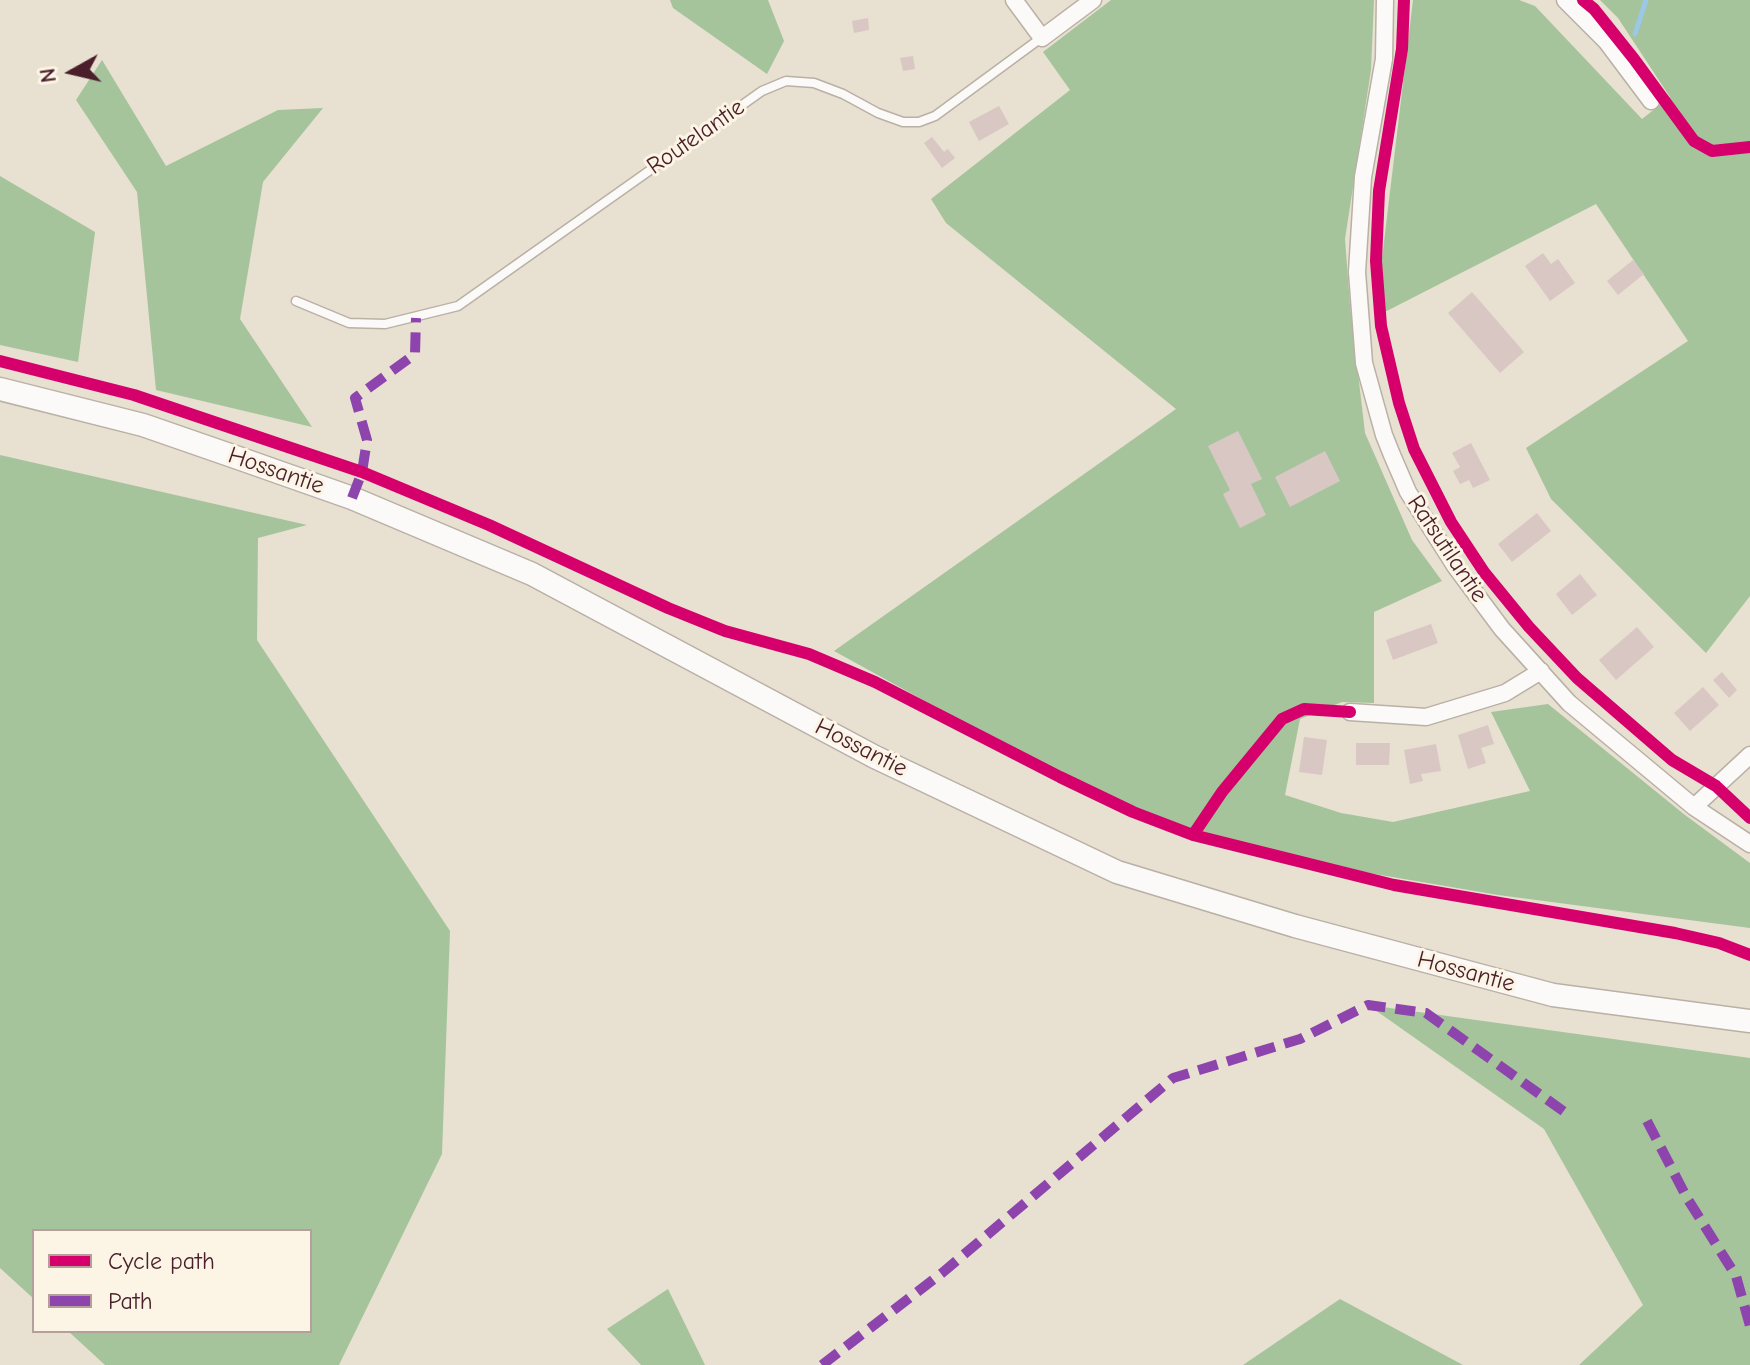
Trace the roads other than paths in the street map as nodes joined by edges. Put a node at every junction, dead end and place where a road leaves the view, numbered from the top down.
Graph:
1 (1014, 0) edge
2 (1093, 0) edge
3 (1385, 0) edge
4 (1565, 0) edge
5 (1042, 38) junction
6 (1651, 101) dead end
7 (296, 301) dead end
8 (0, 389) edge
9 (1541, 671) junction
10 (1350, 712) dead end
11 (1750, 755) edge
12 (1694, 807) junction
13 (1750, 844) edge
14 (1750, 1021) edge

1 - 5 street
2 - 5 street, Routelantie
3 - 9 street, Ratsutilantie
4 - 6 street
5 - 7 lane, Routelantie
8 - 14 main road, Hossantie
9 - 10 street
9 - 12 street, Ratsutilantie
11 - 12 street
12 - 13 street, Ratsutilantie

